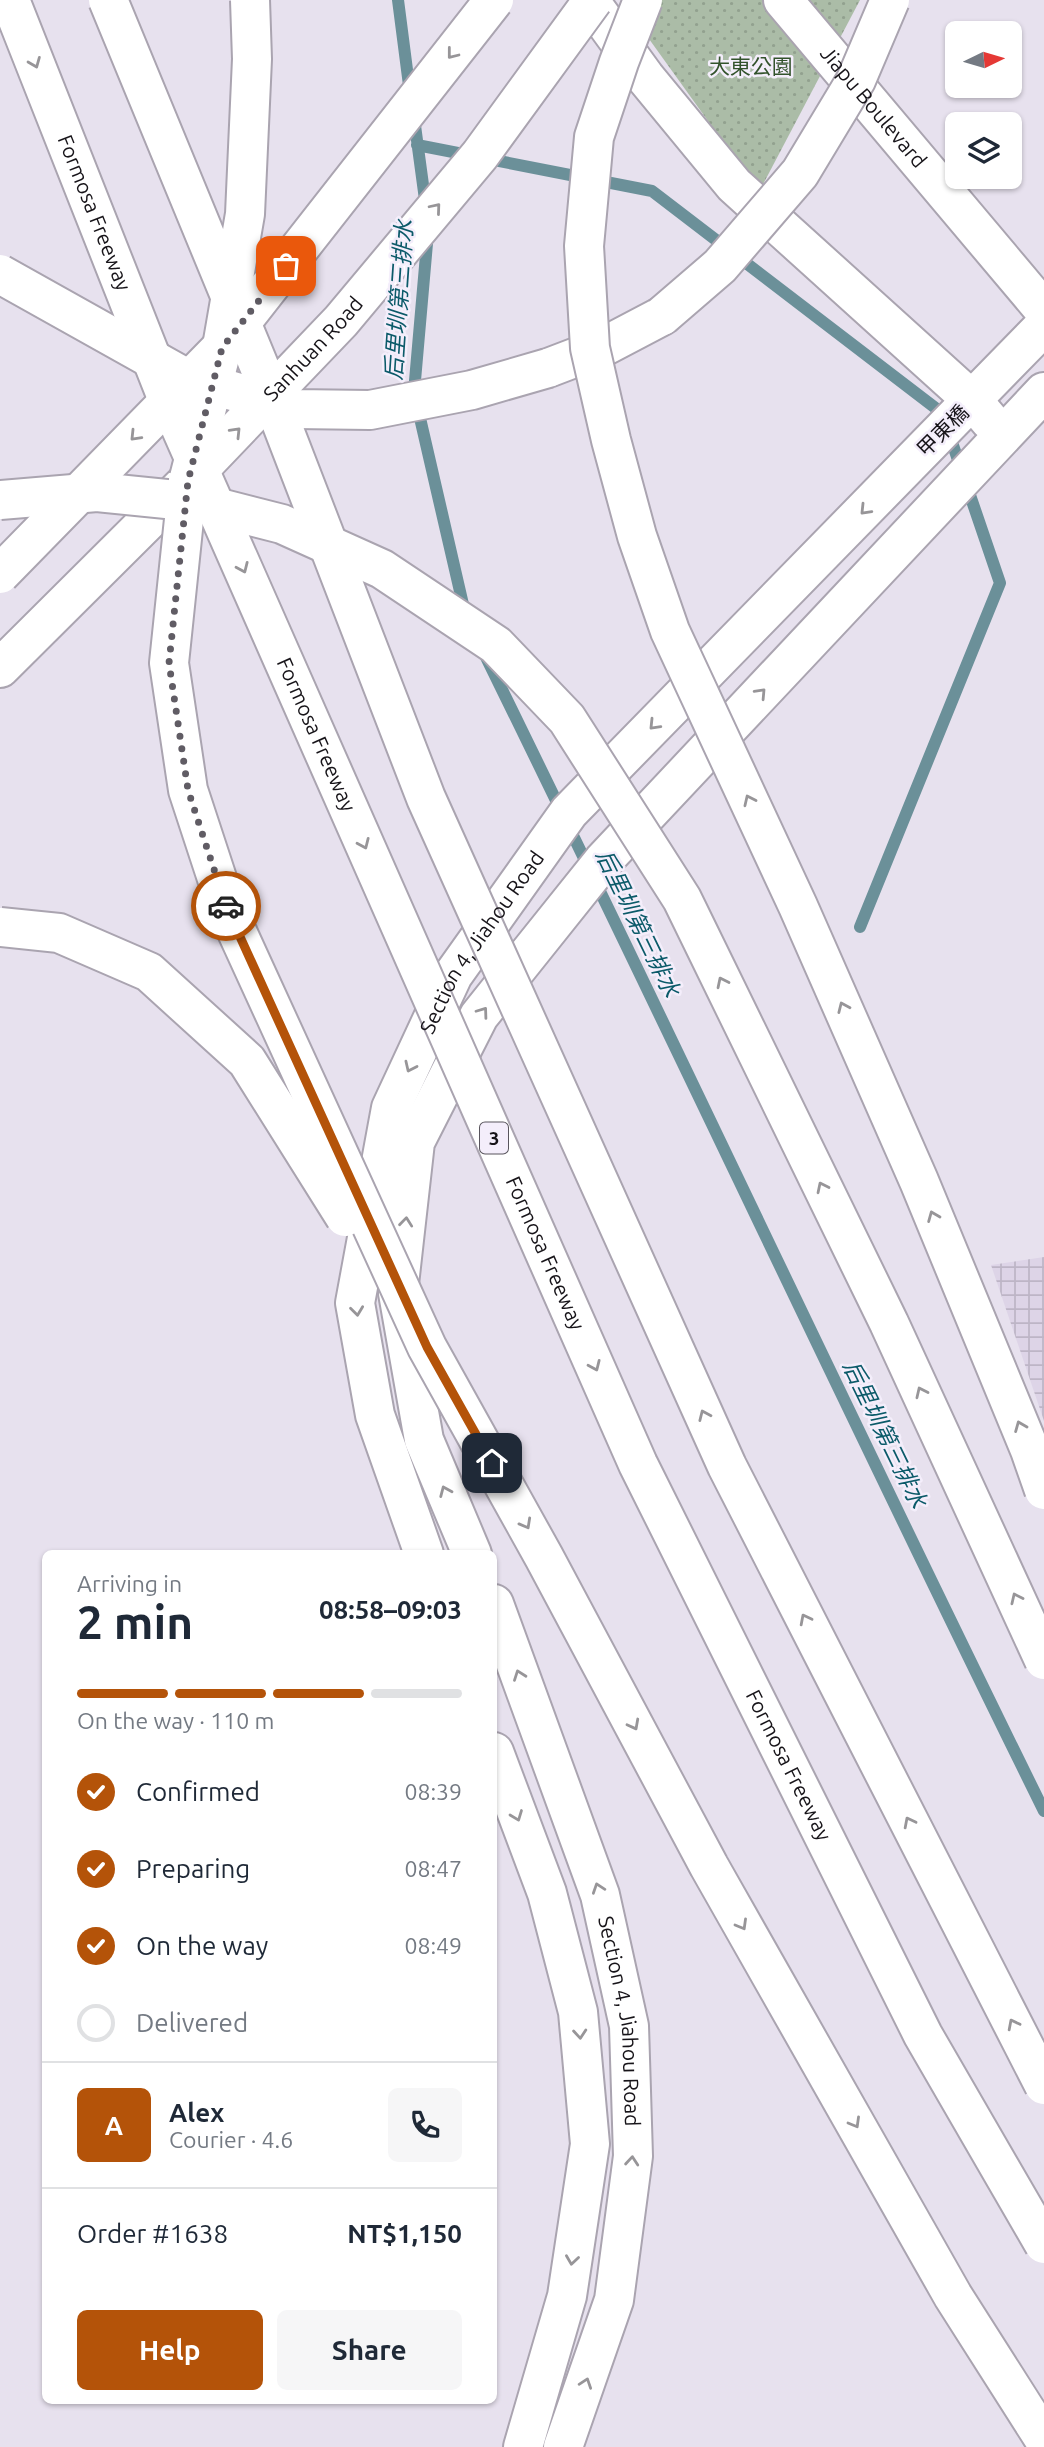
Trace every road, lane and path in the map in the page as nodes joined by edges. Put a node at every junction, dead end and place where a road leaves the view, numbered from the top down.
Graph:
1 (10, 0) edge
2 (108, 0) edge
3 (250, 0) edge
4 (494, 0) edge
5 (591, 0) edge
6 (643, 0) edge
7 (783, 0) edge
8 (890, 0) edge
9 (0, 274) edge
10 (1044, 310) edge
11 (1044, 326) edge
12 (222, 348) junction
13 (1044, 392) edge
14 (973, 401) junction
15 (1002, 436) junction
16 (913, 461) joint
17 (188, 481) junction
18 (0, 500) edge
19 (0, 575) edge
20 (0, 668) edge
21 (0, 927) edge
22 (427, 1347) junction
23 (1044, 1490) edge
24 (424, 1550) edge
25 (470, 1550) edge
26 (497, 1612) edge
27 (1044, 1660) edge
28 (497, 1760) edge
29 (1044, 2085) edge
30 (1044, 2244) edge
31 (1044, 2439) edge
32 (523, 2447) edge
33 (563, 2447) edge

1 -> 30 main road, Formosa Freeway / 3, bridge
29 -> 2 main road, bridge
3 - 12 main road, bridge
4 -> 12 main road, bridge
5 - 14 main road
17 -> 5 main road, Sanhuan Road, bridge
23 -> 6 main road, bridge
7 - 10 main road, Jiapu Boulevard
8 - 9 main road, bridge
11 - 14 main road
12 - 17 main road, bridge
12 -> 19 main road, bridge
13 - 15 main road
14 - 15 main road
14 - 16 main road, 甲東橋
25 -> 15 main road, Section 4, Jiahou Road
16 -> 24 main road, Section 4, Jiahou Road
17 - 20 main road, Sanhuan Road, bridge
17 - 22 main road, bridge
27 -> 18 main road, bridge
21 - 22 main road, bridge
22 -> 31 main road, bridge
33 -> 26 main road, Section 4, Jiahou Road
28 -> 32 main road, Section 4, Jiahou Road

